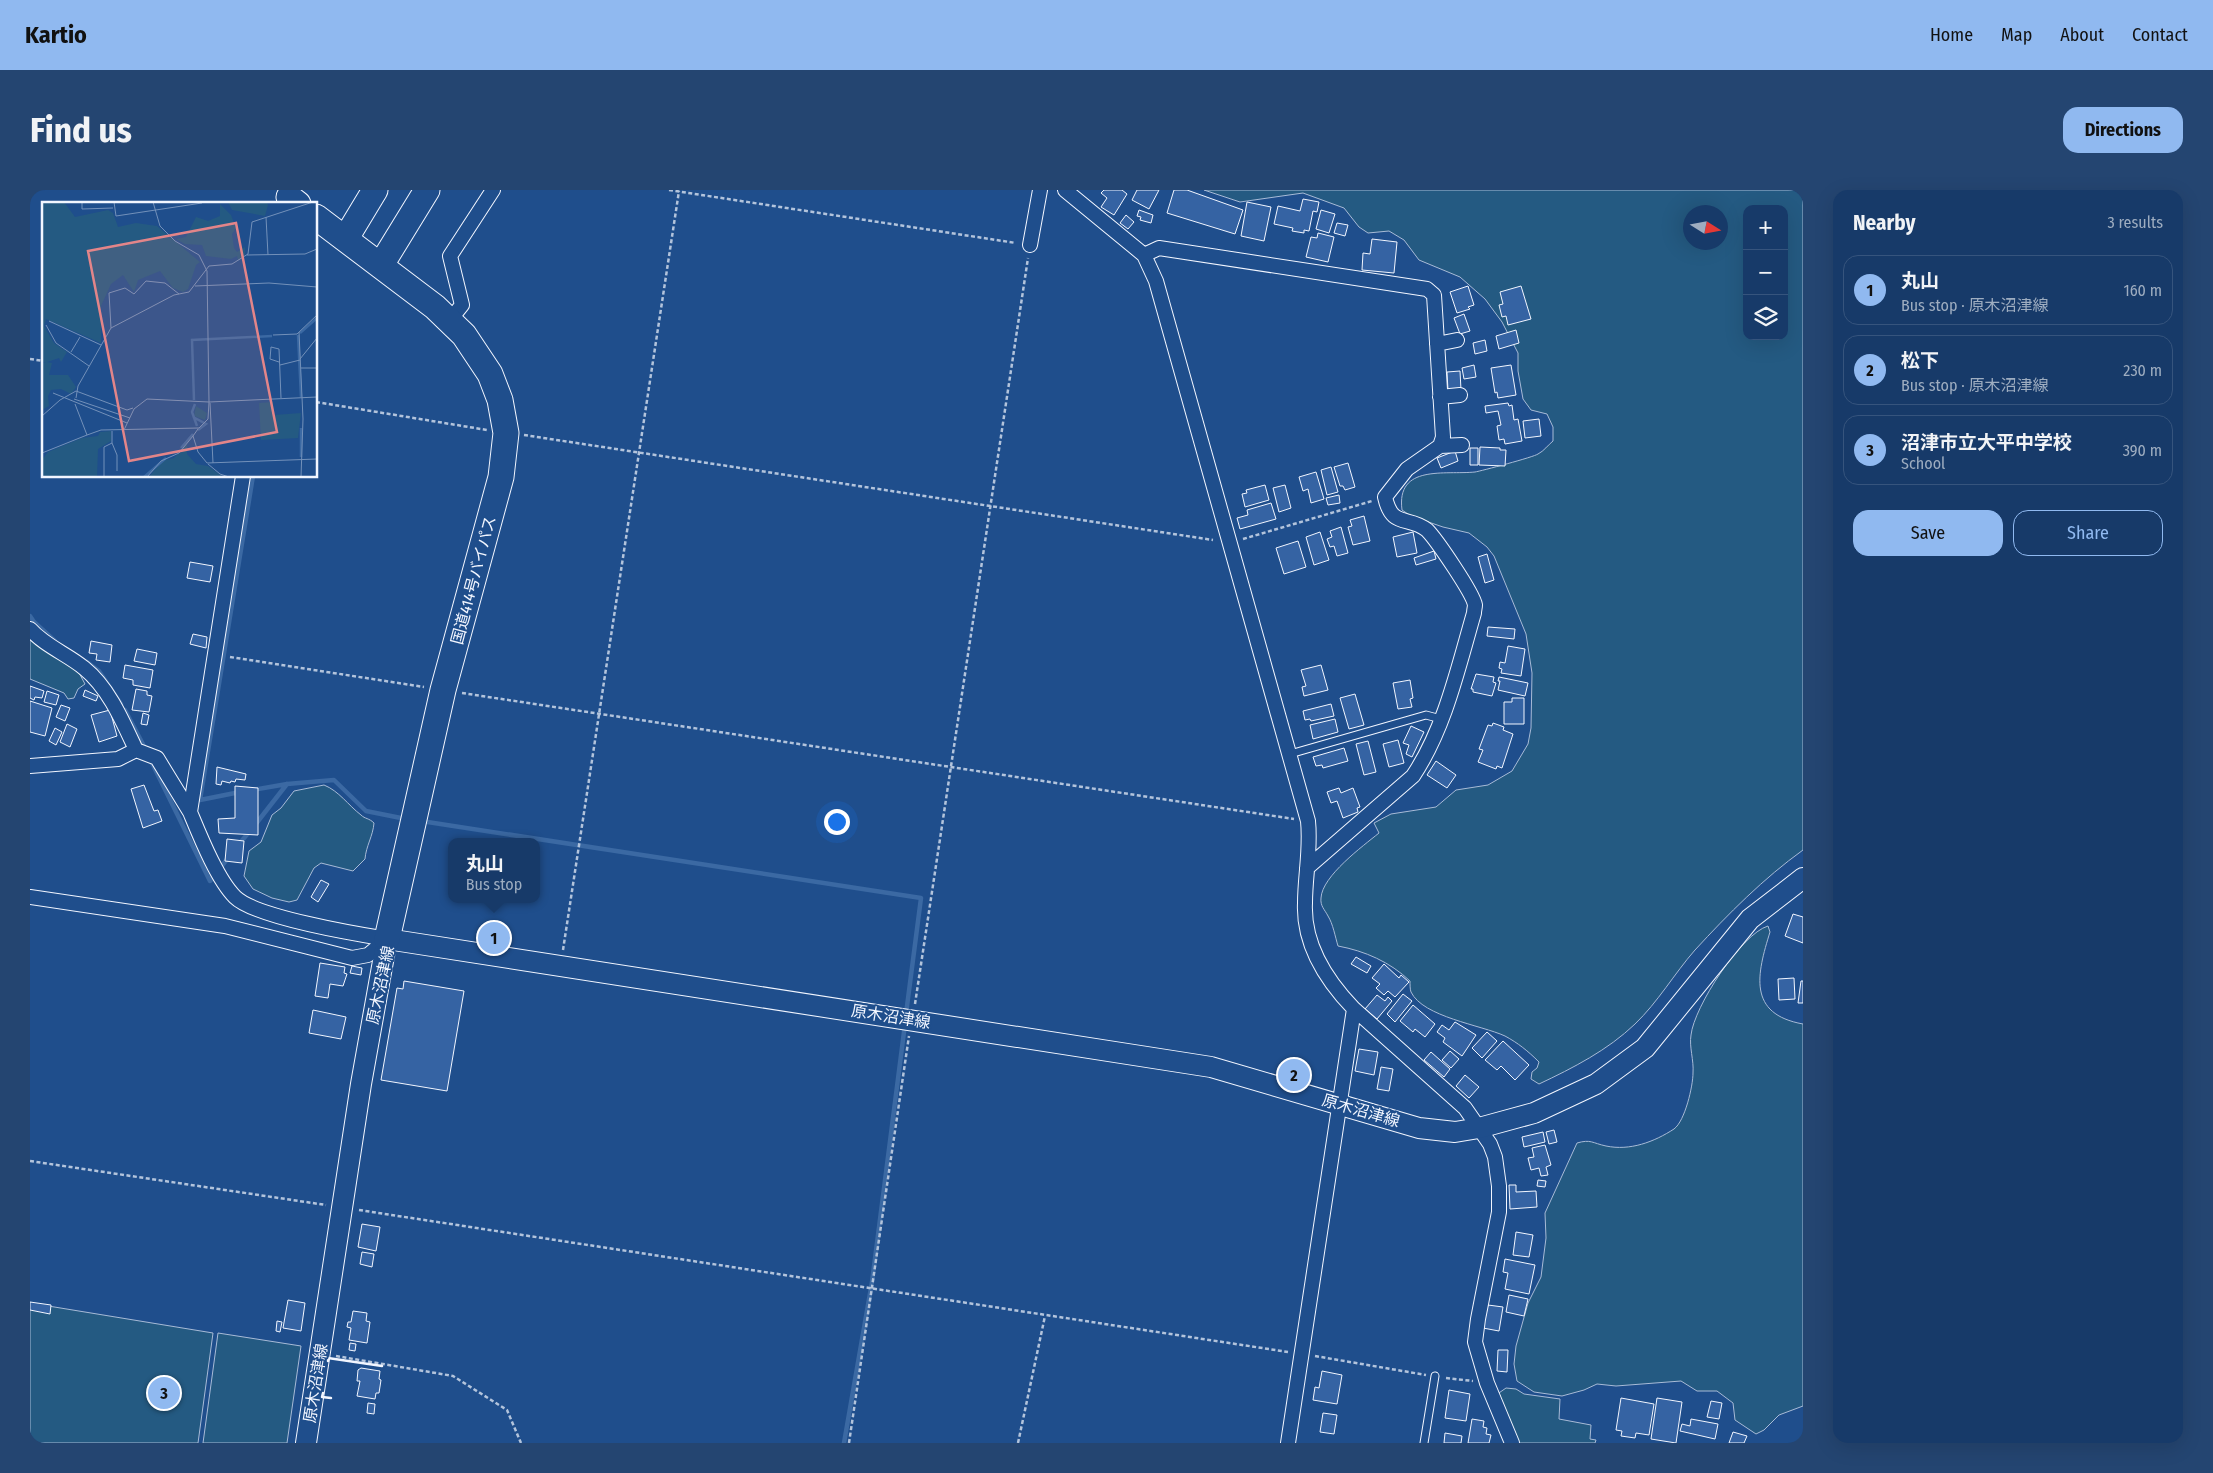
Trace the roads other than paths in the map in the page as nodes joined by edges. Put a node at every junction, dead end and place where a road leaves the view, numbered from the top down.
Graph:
1 (375, 190) edge
2 (427, 190) edge
3 (494, 190) edge
4 (1040, 190) edge
5 (1065, 190) edge
6 (318, 218) edge
7 (346, 238) junction
8 (1030, 245) road end
9 (1144, 255) junction
10 (381, 265) junction
11 (450, 320) junction
12 (1457, 340) dead end
13 (1437, 344) junction
14 (1460, 395) dead end
15 (1440, 397) junction
16 (1462, 445) dead end
17 (1440, 446) junction
18 (243, 478) edge
19 (30, 629) edge
20 (1441, 719) junction
21 (139, 752) junction
22 (1290, 754) junction
23 (30, 766) edge
24 (190, 812) junction
25 (1307, 868) junction
26 (1803, 878) edge
27 (30, 897) edge
28 (386, 939) junction
29 (1354, 1009) junction
30 (1338, 1104) junction
31 (1479, 1128) junction
32 (1435, 1376) road end
33 (306, 1443) edge
34 (1288, 1443) edge
35 (1424, 1443) edge
36 (1512, 1443) edge

1 - 7 highway
2 - 10 highway
3 - 11 street
4 - 8 street
5 - 9 street
6 - 7 highway, 国道414号バイパス
7 - 10 highway, 国道414号バイパス
9 - 13 street
9 - 22 street
10 - 11 highway, 国道414号バイパス
11 - 28 highway, 国道414号バイパス
12 - 13 street
13 - 15 street
14 - 15 street
15 - 17 street
16 - 17 street
17 - 20 street
18 - 24 street
19 - 21 street
20 - 22 lane
20 - 25 street
21 - 23 street
21 - 24 street
22 - 25 street
24 - 28 street
25 - 29 street
26 - 31 main road, 原木沼津線
27 - 28 street
28 - 30 main road, 原木沼津線
28 - 33 main road, 原木沼津線
29 - 30 street
29 - 31 street
30 - 31 main road, 原木沼津線
30 - 34 street
31 - 36 street
32 - 35 lane

